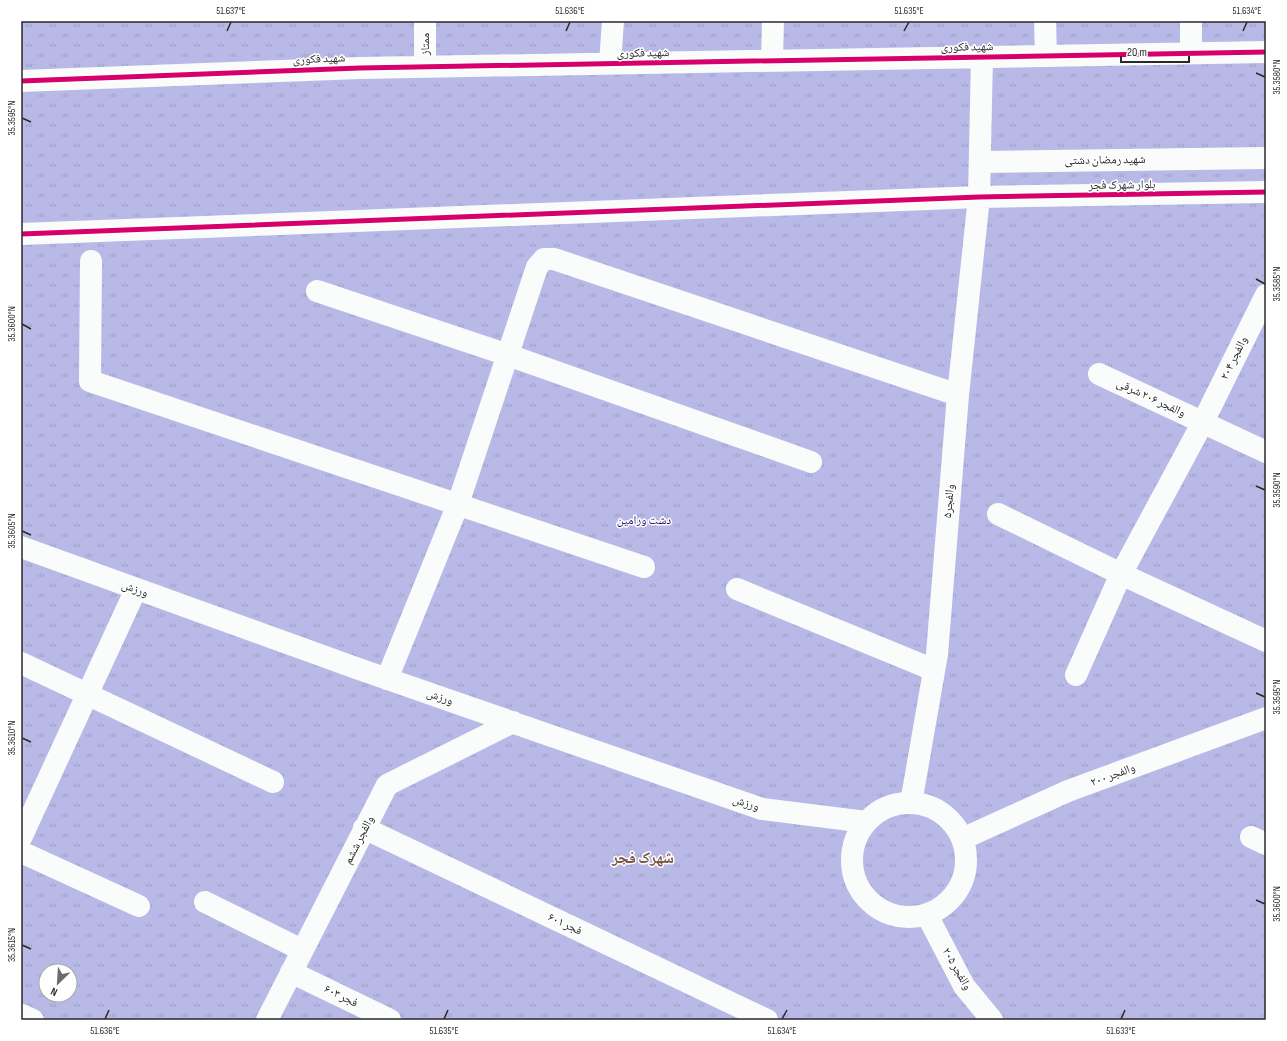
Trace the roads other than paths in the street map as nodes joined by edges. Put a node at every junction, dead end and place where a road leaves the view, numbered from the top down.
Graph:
1 (425, 21) edge
2 (613, 21) edge
3 (773, 21) edge
4 (1045, 21) edge
5 (1190, 21) edge
6 (1266, 52) edge
7 (1191, 53) junction
8 (1046, 56) junction
9 (982, 57) junction
10 (772, 60) junction
11 (610, 63) junction
12 (425, 67) junction
13 (21, 81) edge
14 (1266, 158) edge
15 (980, 162) junction
16 (1266, 192) edge
17 (979, 197) junction
18 (21, 234) edge
19 (90, 261) dead end
20 (317, 291) dead end
21 (1266, 295) edge
22 (508, 355) junction
23 (1099, 374) dead end
24 (958, 395) junction
25 (1203, 422) junction
26 (1266, 452) edge
27 (811, 462) dead end
28 (458, 504) junction
29 (998, 514) dead end
30 (21, 548) edge
31 (644, 567) dead end
32 (1121, 574) junction
33 (136, 589) junction
34 (737, 589) dead end
35 (1266, 641) edge
36 (21, 663) edge
37 (934, 670) junction
38 (1076, 675) dead end
39 (387, 679) junction
40 (86, 695) junction
41 (1266, 718) edge
42 (513, 722) junction
43 (273, 782) dead end
44 (911, 803) junction
45 (866, 822) junction
46 (364, 828) junction
47 (21, 838) edge
48 (962, 839) junction
49 (21, 852) edge
50 (205, 902) dead end
51 (139, 906) dead end
52 (927, 915) junction
53 (302, 950) junction
54 (291, 972) junction
55 (267, 1020) edge
56 (390, 1020) edge
57 (767, 1020) edge
58 (992, 1020) edge

1 - 12 street, ممتاز
2 - 11 street
3 - 10 street
4 - 8 street
5 - 7 street
6 - 7 street, شهید فکوری
7 - 8 street, شهید فکوری
8 - 9 street, شهید فکوری
9 - 10 street, شهید فکوری
9 - 15 street
10 - 11 street, شهید فکوری
11 - 12 street, شهید فکوری
12 - 13 street, شهید فکوری
14 - 15 street, شهید رمضان دشتی
15 - 17 street
16 - 17 street, بلوار شهرک فجر
17 - 18 street, بلوار شهرک فجر
17 - 24 street, والفجر۵
19 - 28 street
20 - 22 street
21 - 25 street, والفجر ۲۰۴
22 - 24 street
22 - 27 street
22 - 28 street
23 - 25 street, والفجر ۲۰۶ شرقی
24 - 37 street, والفجر۵
25 - 26 street, والفجر ۲۰۶ شرقی
25 - 32 street, والفجر ۲۰۴
28 - 31 street
28 - 39 street
29 - 32 street
30 - 33 street, ورزش
32 - 35 street
32 - 38 street, والفجر ۲۰۴
33 - 39 street, ورزش
33 - 40 street
34 - 37 street
36 - 40 street
37 - 44 street, والفجر۵
39 - 42 street, ورزش
40 - 43 street
40 - 47 street
41 - 48 street, والفجر ۲۰۰
42 - 45 street, ورزش
42 - 46 street, والفجر ششم
44 - 45 street
44 - 48 street
45 - 52 street
46 - 53 street, والفجر ششم
46 - 57 street, فجر ۶۰۱
48 - 52 street
49 - 51 street
50 - 53 street
52 - 58 street, والفجر ۲۰۵
53 - 54 street, والفجر ششم
54 - 55 street, والفجر ششم
54 - 56 street, فجر ۶۰۳

